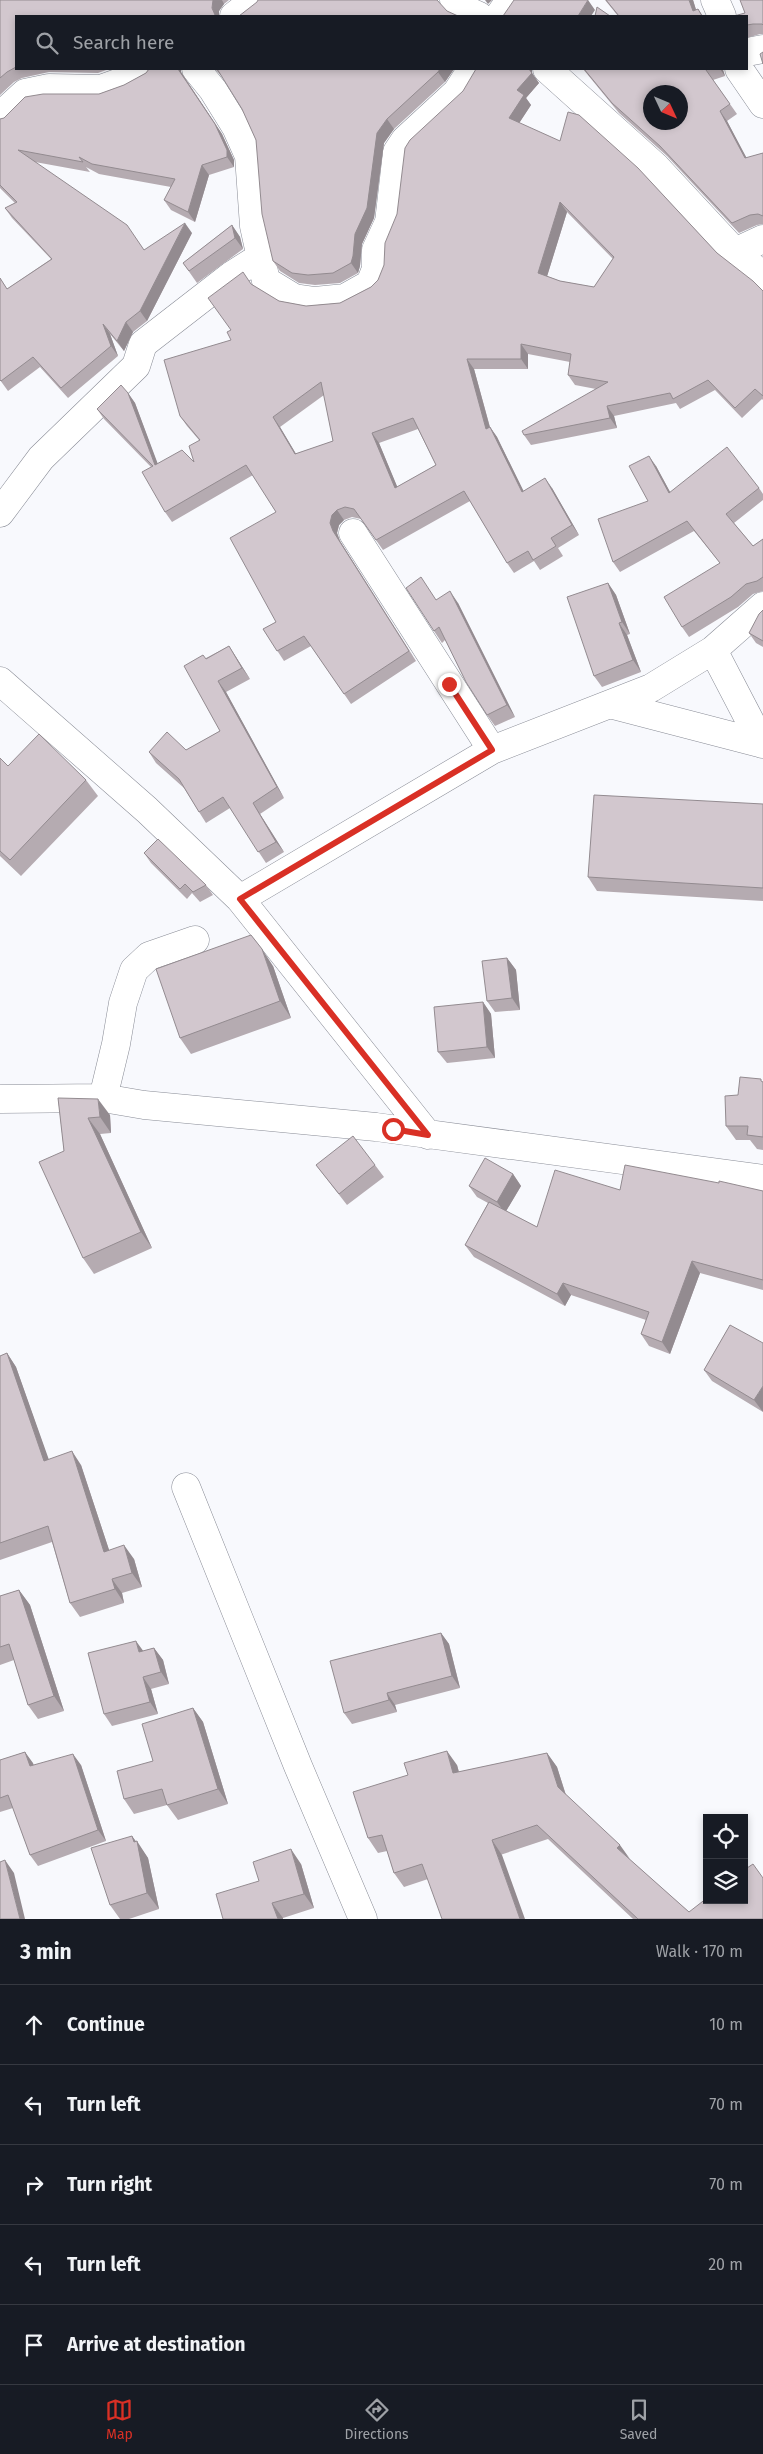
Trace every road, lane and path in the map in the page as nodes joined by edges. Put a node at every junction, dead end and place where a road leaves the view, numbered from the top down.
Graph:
1 (254, 0) edge
2 (454, 0) edge
3 (510, 0) edge
4 (715, 0) edge
5 (235, 15) edge
6 (476, 15) edge
7 (500, 15) edge
8 (722, 15) edge
9 (763, 49) edge
10 (748, 52) edge
11 (143, 70) edge
12 (197, 70) edge
13 (471, 70) edge
14 (548, 70) edge
15 (740, 70) edge
16 (763, 104) edge
17 (0, 116) edge
18 (763, 239) edge
19 (735, 252) junction
20 (262, 256) junction
21 (763, 276) edge
22 (0, 512) edge
23 (352, 533) dead end
24 (763, 606) edge
25 (713, 650) junction
26 (0, 681) edge
27 (612, 704) junction
28 (762, 744) edge
29 (492, 750) junction
30 (240, 899) junction
31 (195, 940) dead end
32 (103, 1098) junction
33 (0, 1099) edge
34 (428, 1135) junction
35 (763, 1179) edge
36 (186, 1488) dead end
37 (363, 1919) edge

1 - 5 street
2 - 6 street
3 - 7 street
4 - 8 street
9 - 10 street
11 - 17 street
12 - 20 street
13 - 20 street
14 - 19 street
15 - 16 street
18 - 19 street
19 - 21 street
20 - 22 street
23 - 29 street
24 - 25 street
25 - 27 street
25 - 28 street
26 - 30 street
27 - 28 street
27 - 29 street
29 - 30 street
30 - 34 street
31 - 32 street
32 - 33 street
32 - 34 street
34 - 35 street
36 - 37 street

